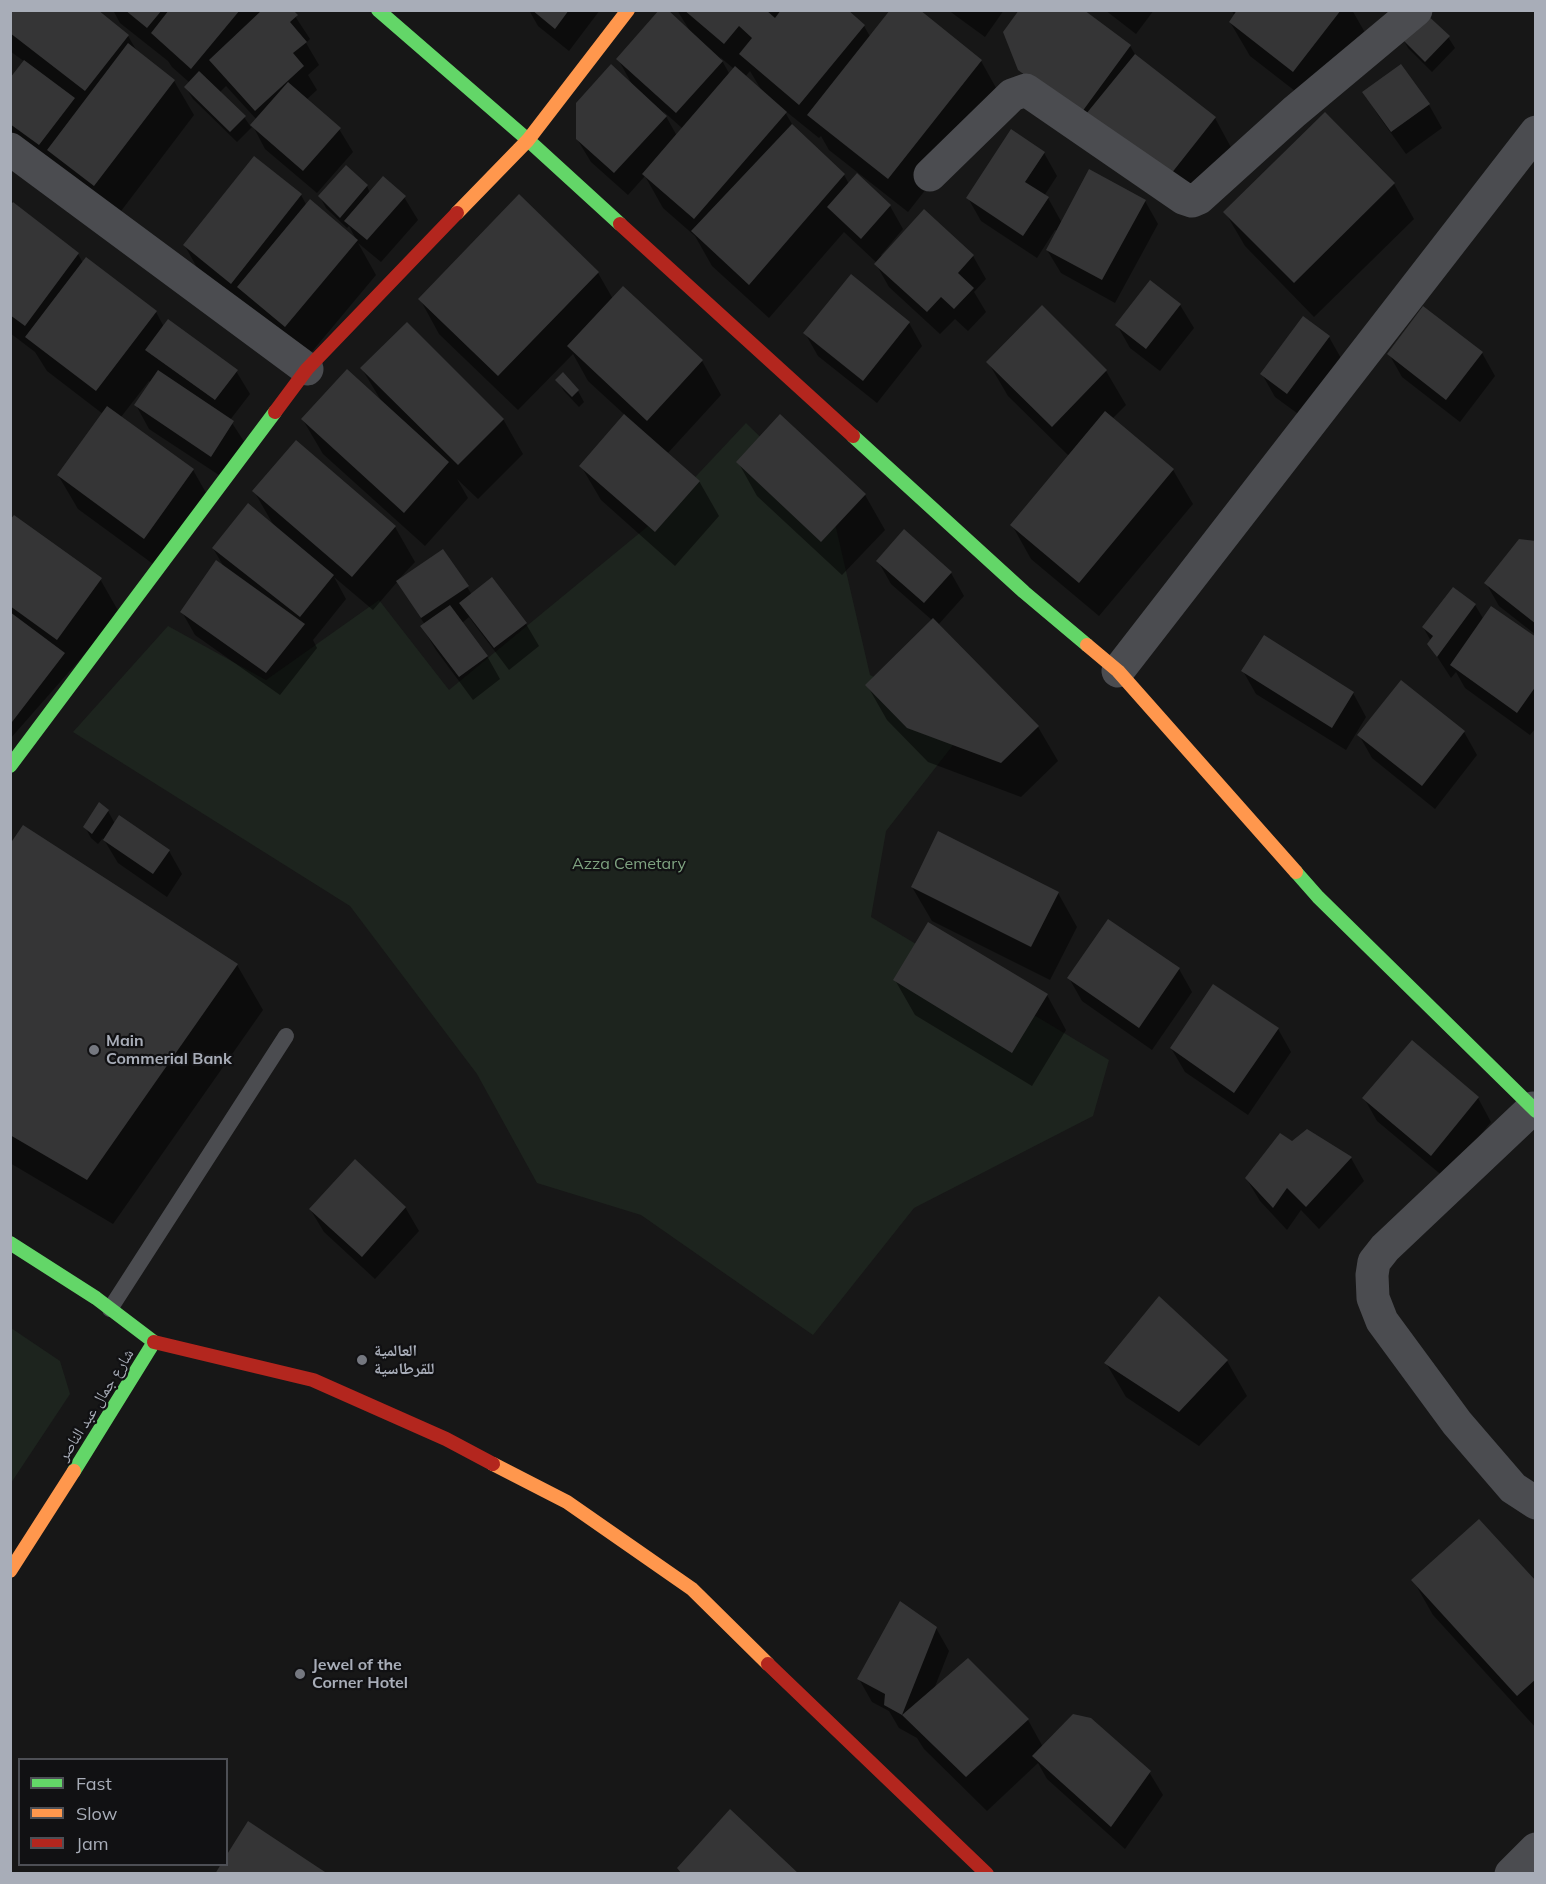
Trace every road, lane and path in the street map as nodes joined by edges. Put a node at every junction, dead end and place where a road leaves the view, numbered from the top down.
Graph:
1 (378, 10) edge
2 (628, 10) edge
3 (1416, 10) edge
4 (1536, 132) edge
5 (528, 140) junction
6 (10, 149) edge
7 (930, 175) dead end
8 (307, 369) junction
9 (1118, 671) junction
10 (10, 766) edge
11 (286, 1036) dead end
12 (1534, 1110) edge
13 (10, 1244) edge
14 (110, 1309) junction
15 (154, 1342) junction
16 (1536, 1503) edge
17 (10, 1571) edge
18 (1536, 1849) edge
19 (987, 1874) edge
20 (1510, 1874) edge

1 - 5 street
2 - 5 street
3 - 7 street
4 - 9 street
5 - 8 street
5 - 9 street
6 - 8 street
8 - 10 street
9 - 12 street
11 - 14 lane
12 - 16 street
13 - 14 street, شارع جمال عبد الناصر
14 - 15 street, شارع جمال عبد الناصر
15 - 17 street, شارع جمال عبد الناصر
15 - 19 street
18 - 20 street

